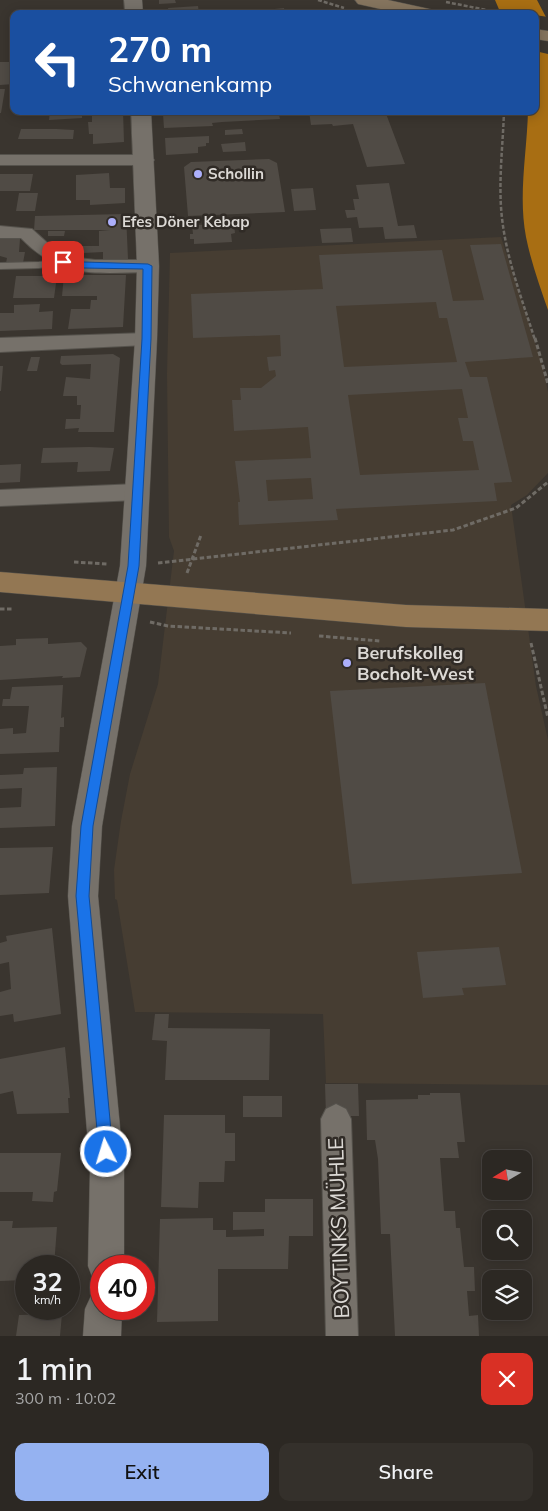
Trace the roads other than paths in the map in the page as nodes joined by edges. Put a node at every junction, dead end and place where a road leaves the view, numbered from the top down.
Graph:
1 (364, 0) edge
2 (410, 10) edge
3 (141, 115) edge
4 (0, 160) edge
5 (144, 160) junction
6 (0, 232) edge
7 (63, 262) junction
8 (0, 266) edge
9 (148, 266) junction
10 (146, 339) junction
11 (0, 345) edge
12 (138, 492) junction
13 (0, 498) edge
14 (131, 579) junction
15 (0, 582) edge
16 (548, 620) edge
17 (336, 1119) dead end
18 (106, 1255) edge
19 (103, 1320) edge
20 (102, 1336) edge
21 (342, 1336) edge

1 - 2 main road
3 - 5 street
4 - 5 street
5 - 9 street
6 - 7 street
7 - 8 lane
7 - 9 street
9 - 10 street
10 - 11 street
10 - 12 street
12 - 13 street
12 - 14 street
14 - 15 main road
14 - 16 main road
14 - 18 street
17 - 21 street, BOYTINKS MÜHLE
19 - 20 street

